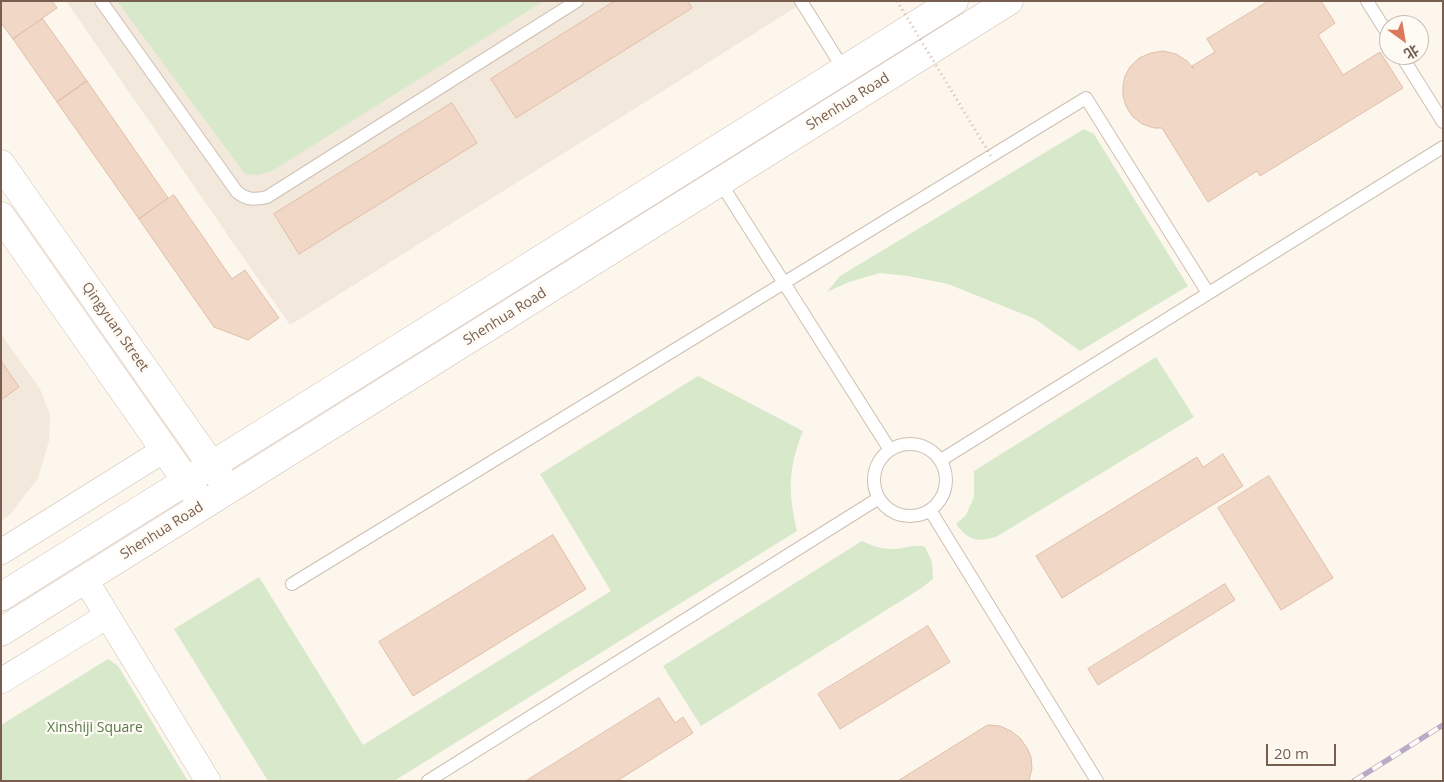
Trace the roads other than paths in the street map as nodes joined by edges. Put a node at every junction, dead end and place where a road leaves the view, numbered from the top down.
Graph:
1 (101, 1) edge
2 (577, 1) edge
3 (801, 1) edge
4 (954, 1) edge
5 (1009, 1) edge
6 (1367, 1) edge
7 (1379, 20) edge
8 (1407, 65) edge
9 (844, 70) junction
10 (1443, 122) edge
11 (1443, 147) edge
12 (1, 164) edge
13 (720, 182) junction
14 (1, 216) edge
15 (783, 283) junction
16 (1208, 293) junction
17 (164, 450) junction
18 (890, 450) junction
19 (940, 460) junction
20 (212, 466) junction
21 (187, 481) junction
22 (229, 490) junction
23 (879, 498) junction
24 (203, 505) junction
25 (930, 510) junction
26 (1, 552) edge
27 (85, 579) junction
28 (292, 584) dead end
29 (1, 597) edge
30 (107, 616) junction
31 (1, 632) edge
32 (1, 682) edge
33 (208, 781) edge
34 (428, 781) edge
35 (1097, 781) edge

1 - 2 lane
3 - 9 lane
4 - 9 main road, Shenhua Road
5 - 13 main road, Shenhua Road
6 - 7 lane
8 - 10 lane
9 - 20 main road, Shenhua Road
11 - 16 lane
12 - 20 main road, Qingyuan Street
13 - 15 lane
13 - 22 main road, Shenhua Road
14 - 17 main road
15 - 16 lane
15 - 18 lane
15 - 28 lane
16 - 19 lane
17 - 21 main road
17 - 26 street
18 - 19 lane
18 - 23 lane
19 - 25 lane
20 - 21 main road, Shenhua Road
20 - 22 main road, Qingyuan Street
21 - 24 main road
21 - 29 main road, Shenhua Road
22 - 24 main road, Shenhua Road
23 - 25 lane
23 - 34 lane
24 - 27 main road, Shenhua Road
25 - 35 lane
27 - 30 street
27 - 31 main road, Shenhua Road
30 - 32 street
30 - 33 street

